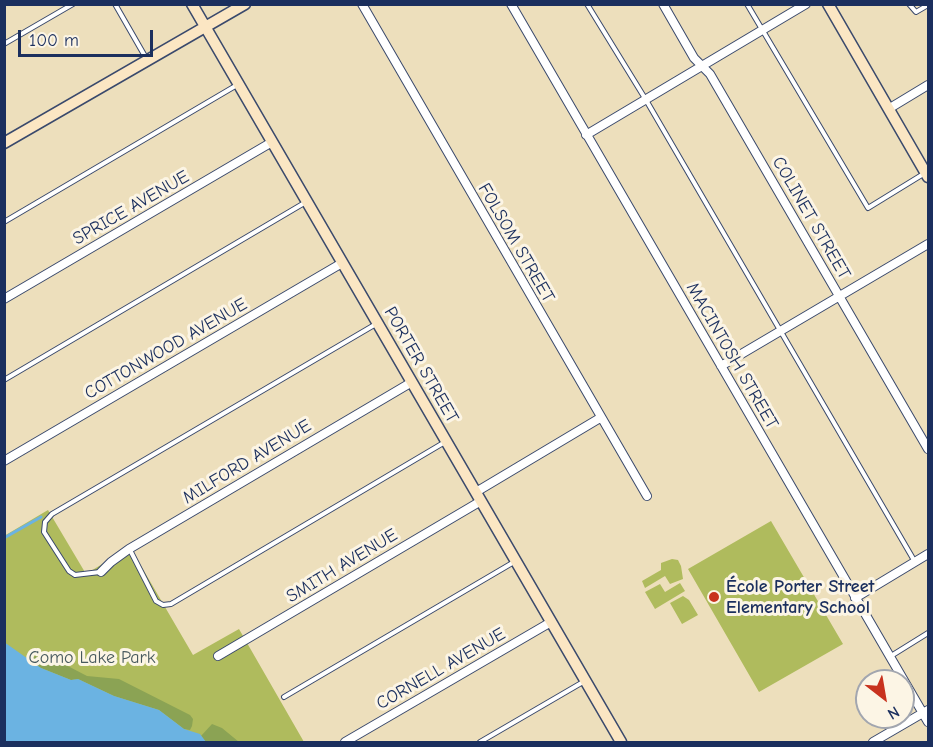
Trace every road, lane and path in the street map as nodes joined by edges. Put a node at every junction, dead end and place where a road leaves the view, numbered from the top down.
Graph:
1 (73, 4) edge
2 (115, 4) edge
3 (192, 4) edge
4 (245, 4) edge
5 (362, 4) edge
6 (511, 4) edge
7 (587, 4) edge
8 (663, 4) edge
9 (747, 4) edge
10 (806, 4) edge
11 (828, 4) edge
12 (909, 4) edge
13 (928, 5) edge
14 (205, 27) junction
15 (763, 30) junction
16 (4, 44) edge
17 (147, 60) junction
18 (702, 66) junction
19 (238, 84) junction
20 (928, 85) edge
21 (646, 100) junction
22 (890, 108) junction
23 (586, 135) junction
24 (272, 142) junction
25 (4, 143) edge
26 (927, 175) edge
27 (307, 201) junction
28 (4, 222) edge
29 (928, 244) edge
30 (342, 262) junction
31 (839, 296) junction
32 (4, 299) edge
33 (377, 323) junction
34 (780, 330) junction
35 (721, 366) junction
36 (4, 380) edge
37 (412, 382) junction
38 (600, 418) junction
39 (446, 441) junction
40 (928, 449) edge
41 (4, 461) edge
42 (478, 496) junction
43 (646, 496) dead end
44 (129, 549) junction
45 (928, 554) edge
46 (516, 561) junction
47 (915, 562) junction
48 (101, 572) joint
49 (855, 598) junction
50 (551, 622) junction
51 (928, 633) edge
52 (218, 656) dead end
53 (890, 656) junction
54 (585, 681) junction
55 (284, 697) dead end
56 (926, 712) edge
57 (928, 722) edge
58 (345, 742) edge
59 (480, 742) edge
60 (621, 742) edge
61 (873, 742) edge

1 - 16 lane
2 - 17 lane
3 - 14 street, PORTER STREET
4 - 14 street
5 - 38 street, FOLSOM STREET
6 - 23 street, MACINTOSH STREET
7 - 21 lane
8 - 18 street, COLINET STREET
9 - 15 lane
10 - 15 street
11 - 22 street
12 - 13 lane
14 - 17 street
14 - 19 street, PORTER STREET
15 - 18 street
15 - 26 lane
17 - 25 street
18 - 21 street
18 - 31 street, COLINET STREET
19 - 24 street, PORTER STREET
19 - 28 lane
20 - 22 street
21 - 23 street
21 - 34 lane
22 - 26 street
23 - 35 street, MACINTOSH STREET
24 - 27 street, PORTER STREET
24 - 32 street, SPRICE AVENUE
27 - 30 street, PORTER STREET
27 - 36 lane
29 - 31 street
30 - 33 street, PORTER STREET
30 - 41 street, COTTONWOOD AVENUE
31 - 34 street
31 - 40 street, COLINET STREET
33 - 37 street, PORTER STREET
33 - 48 lane
34 - 35 street
34 - 47 lane
35 - 49 street, MACINTOSH STREET
37 - 39 street, PORTER STREET
37 - 44 street, MILFORD AVENUE
38 - 42 street, SMITH AVENUE
38 - 43 street, FOLSOM STREET
39 - 42 street, PORTER STREET
39 - 44 lane
42 - 46 street, PORTER STREET
42 - 52 street, SMITH AVENUE
44 - 48 street, MILFORD AVENUE
45 - 47 street
46 - 50 street, PORTER STREET
46 - 55 lane
47 - 49 street
49 - 53 street, MACINTOSH STREET
50 - 54 street, PORTER STREET
50 - 58 street, CORNELL AVENUE
51 - 53 lane
53 - 56 street, MACINTOSH STREET
54 - 59 lane
54 - 60 street, PORTER STREET
56 - 57 street, MACINTOSH STREET
56 - 61 street

